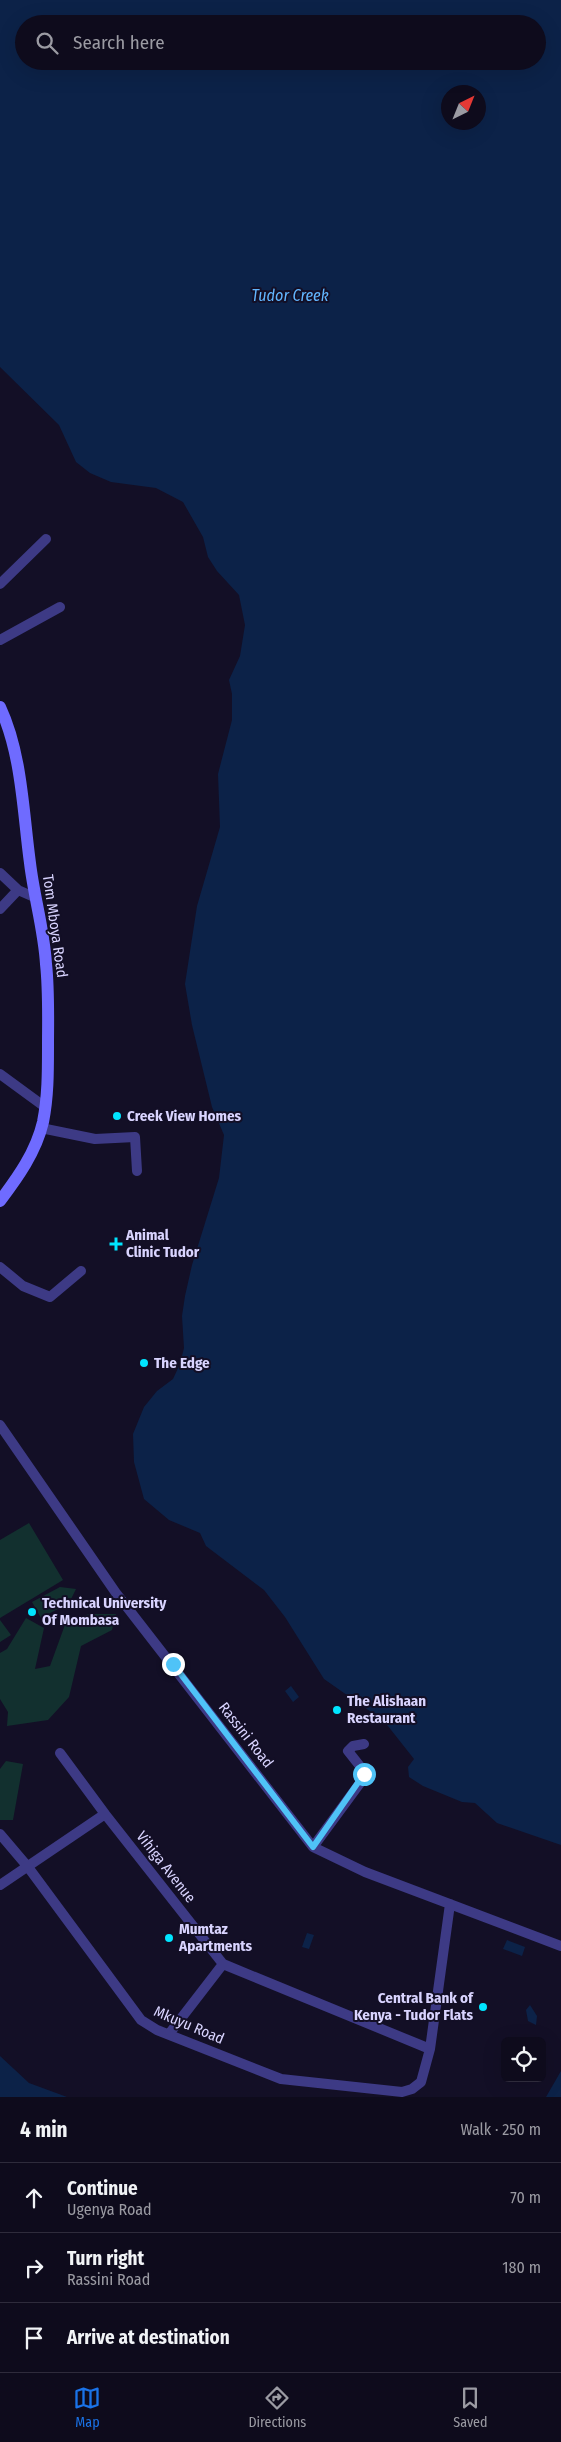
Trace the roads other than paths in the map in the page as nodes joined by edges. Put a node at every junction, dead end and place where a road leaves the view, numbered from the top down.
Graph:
1 (46, 539) dead end
2 (0, 584) edge
3 (60, 607) dead end
4 (0, 640) edge
5 (0, 708) edge
6 (0, 873) edge
7 (18, 890) junction
8 (34, 897) junction
9 (0, 909) edge
10 (0, 1074) edge
11 (45, 1107) junction
12 (41, 1128) junction
13 (137, 1171) dead end
14 (0, 1201) edge
15 (0, 1267) edge
16 (81, 1271) dead end
17 (0, 1425) edge
18 (364, 1744) dead end
19 (60, 1752) dead end
20 (105, 1814) junction
21 (0, 1834) edge
22 (313, 1847) junction
23 (28, 1867) junction
24 (0, 1885) edge
25 (450, 1904) junction
26 (561, 1946) edge
27 (223, 1964) junction
28 (169, 2034) junction
29 (430, 2050) junction

1 - 2 street
3 - 4 street
5 - 8 main road, Tom Mboya Road
6 - 7 street
7 - 8 street
7 - 9 street
8 - 11 main road, Tom Mboya Road
10 - 11 street
11 - 12 main road, Tom Mboya Road
12 - 13 street
12 - 14 main road, Tom Mboya Road
15 - 16 street
17 - 22 street, Rassini Road
18 - 22 street
19 - 20 street, Vihiga Avenue
20 - 23 street
20 - 27 street, Vihiga Avenue
21 - 23 street, Mkuyu Road
22 - 25 street, Rassini Road
23 - 24 street
23 - 28 street, Mkuyu Road
25 - 26 street, Rassini Road
25 - 29 street
27 - 28 street
27 - 29 street, Vihiga Avenue
28 - 29 street, Mkuyu Road

